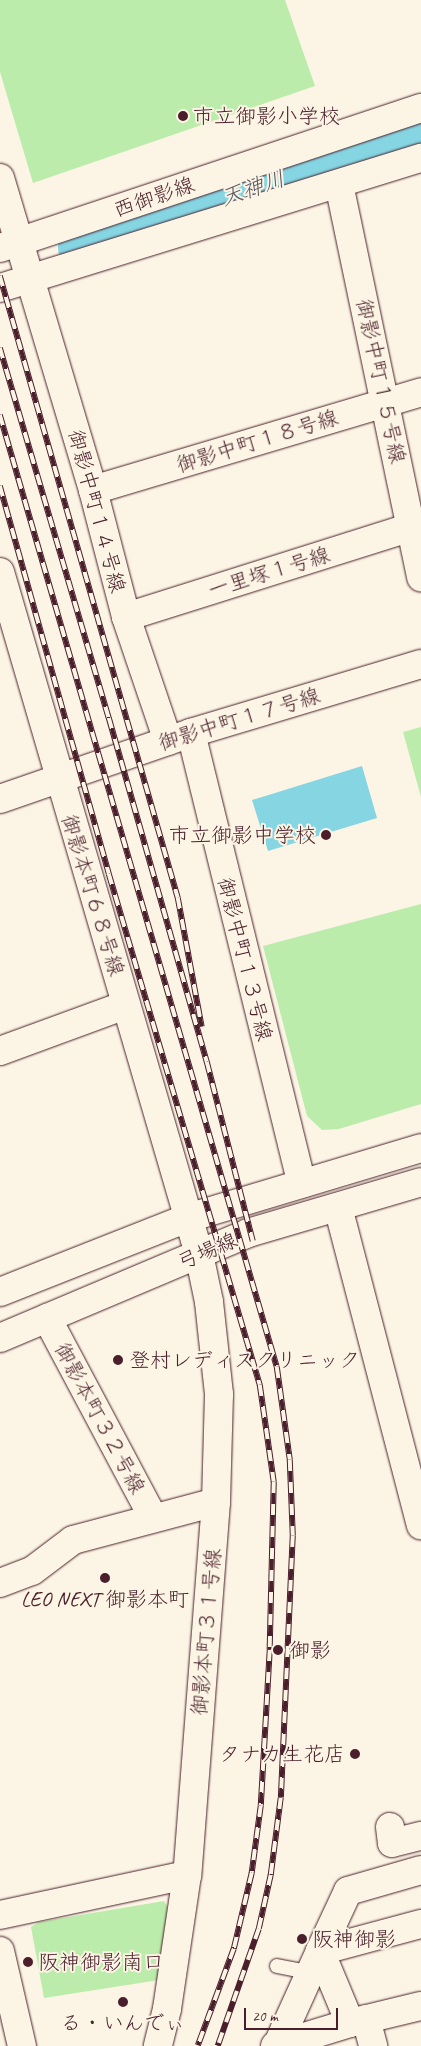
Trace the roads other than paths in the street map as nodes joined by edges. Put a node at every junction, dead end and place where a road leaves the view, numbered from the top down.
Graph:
1 (421, 108) edge
2 (421, 158) edge
3 (0, 178) edge
4 (338, 184) junction
5 (10, 245) edge
6 (29, 280) junction
7 (0, 288) edge
8 (421, 392) edge
9 (386, 402) junction
10 (93, 490) junction
11 (412, 527) junction
12 (0, 572) edge
13 (421, 578) edge
14 (126, 617) junction
15 (421, 664) edge
16 (179, 737) junction
17 (58, 778) junction
18 (0, 799) edge
19 (126, 1005) junction
20 (0, 1051) edge
21 (421, 1148) edge
22 (421, 1182) edge
23 (302, 1184) junction
24 (338, 1207) junction
25 (188, 1218) junction
26 (199, 1254) junction
27 (0, 1292) edge
28 (47, 1318) junction
29 (0, 1338) edge
30 (216, 1502) junction
31 (153, 1518) junction
32 (421, 1525) edge
33 (0, 1583) edge
34 (390, 1828) dead end
35 (421, 1836) edge
36 (421, 1870) edge
37 (187, 1875) junction
38 (0, 1915) edge
39 (421, 1924) edge
40 (0, 1951) edge
41 (315, 1961) junction
42 (276, 1966) dead end
43 (421, 2006) edge
44 (358, 2021) junction
45 (22, 2046) edge
46 (158, 2046) edge
47 (276, 2046) edge
48 (373, 2046) edge

1 - 5 street, 西御影線
2 - 4 street, 西御影線
3 - 5 street, 御影中町１４号線
4 - 6 street, 西御影線
4 - 9 street, 御影中町１５号線
5 - 6 street, 御影中町１４号線
6 - 7 street, 西御影線
6 - 10 street, 御影中町１４号線
8 - 9 street, 御影中町１８号線
9 - 10 street, 御影中町１８号線
9 - 11 street, 御影中町１５号線
10 - 14 street, 御影中町１４号線
11 - 13 street, 御影中町１５号線
11 - 14 street, 一里塚１号線
12 - 17 street, 御影本町６８号線
14 - 16 street, 御影中町１４号線
15 - 16 street, 御影中町１７号線
16 - 17 street, 御影中町１７号線
16 - 23 street, 御影中町１３号線
17 - 18 street, 御影中町１７号線
17 - 19 street, 御影本町６８号線
19 - 20 street
19 - 25 street, 御影本町６８号線
21 - 23 street, 弓場線
22 - 24 street, 弓場線
23 - 24 street
23 - 25 street, 弓場線
24 - 26 street, 弓場線
24 - 32 street
25 - 26 street, 御影本町３１号線
25 - 27 street, 弓場線
26 - 28 street, 弓場線
26 - 30 street, 御影本町３１号線
28 - 29 street, 弓場線
28 - 31 street, 御影本町３２号線
30 - 31 street
30 - 37 street, 御影本町３１号線
31 - 33 street
34 - 35 street
36 - 41 street
37 - 38 street
37 - 46 street, 御影本町３１号線
39 - 41 street
40 - 45 street
41 - 42 lane
41 - 44 street
41 - 47 street
43 - 44 street
44 - 47 street
44 - 48 street

